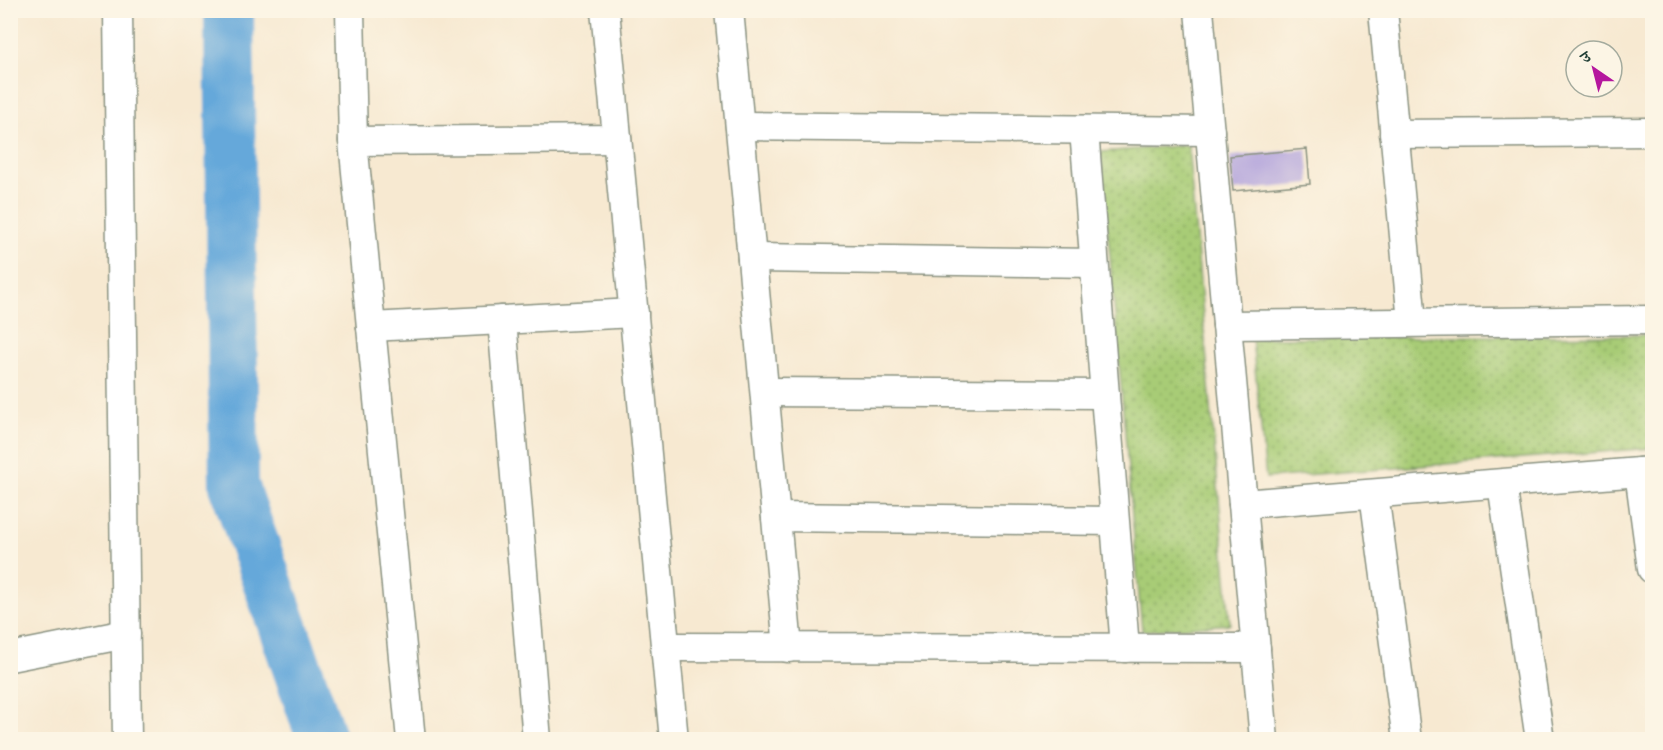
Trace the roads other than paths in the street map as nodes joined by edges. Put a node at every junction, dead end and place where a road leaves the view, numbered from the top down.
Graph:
1 (118, 10) edge
2 (350, 10) edge
3 (605, 10) edge
4 (729, 10) edge
5 (1198, 10) edge
6 (1383, 10) edge
7 (740, 126) junction
8 (1084, 130) junction
9 (1209, 131) junction
10 (1653, 132) edge
11 (1394, 134) junction
12 (617, 139) junction
13 (353, 141) junction
14 (752, 258) junction
15 (1094, 263) junction
16 (634, 313) junction
17 (502, 320) junction
18 (1653, 320) edge
19 (1412, 322) junction
20 (1227, 325) junction
21 (371, 327) junction
22 (765, 392) junction
23 (1105, 394) junction
24 (1646, 472) edge
25 (1502, 484) junction
26 (1374, 494) junction
27 (1243, 504) junction
28 (776, 517) junction
29 (1114, 521) junction
30 (1653, 569) edge
31 (126, 634) junction
32 (666, 647) junction
33 (788, 648) junction
34 (1125, 648) junction
35 (1256, 648) junction
36 (10, 657) edge
37 (127, 740) edge
38 (411, 740) edge
39 (537, 740) edge
40 (674, 740) edge
41 (1264, 740) edge
42 (1407, 740) edge
43 (1540, 740) edge

1 - 31 street
2 - 13 street
3 - 12 street
4 - 7 street
5 - 9 street
6 - 11 street
7 - 8 street
7 - 14 street
8 - 9 street
8 - 15 street
9 - 20 street
10 - 11 street
11 - 19 street
12 - 13 street
12 - 16 street
13 - 21 street
14 - 15 street
14 - 22 street
15 - 23 street
16 - 17 street
16 - 32 street
17 - 21 street
17 - 39 street
18 - 19 street
19 - 20 street
20 - 27 street
21 - 38 street
22 - 23 street
22 - 28 street
23 - 29 street
24 - 25 street
24 - 30 street
25 - 26 street
25 - 43 street
26 - 27 street
26 - 42 street
27 - 35 street
28 - 29 street
28 - 33 street
29 - 34 street
31 - 36 street
31 - 37 street
32 - 33 street
32 - 40 street
33 - 34 street
34 - 35 street
35 - 41 street

